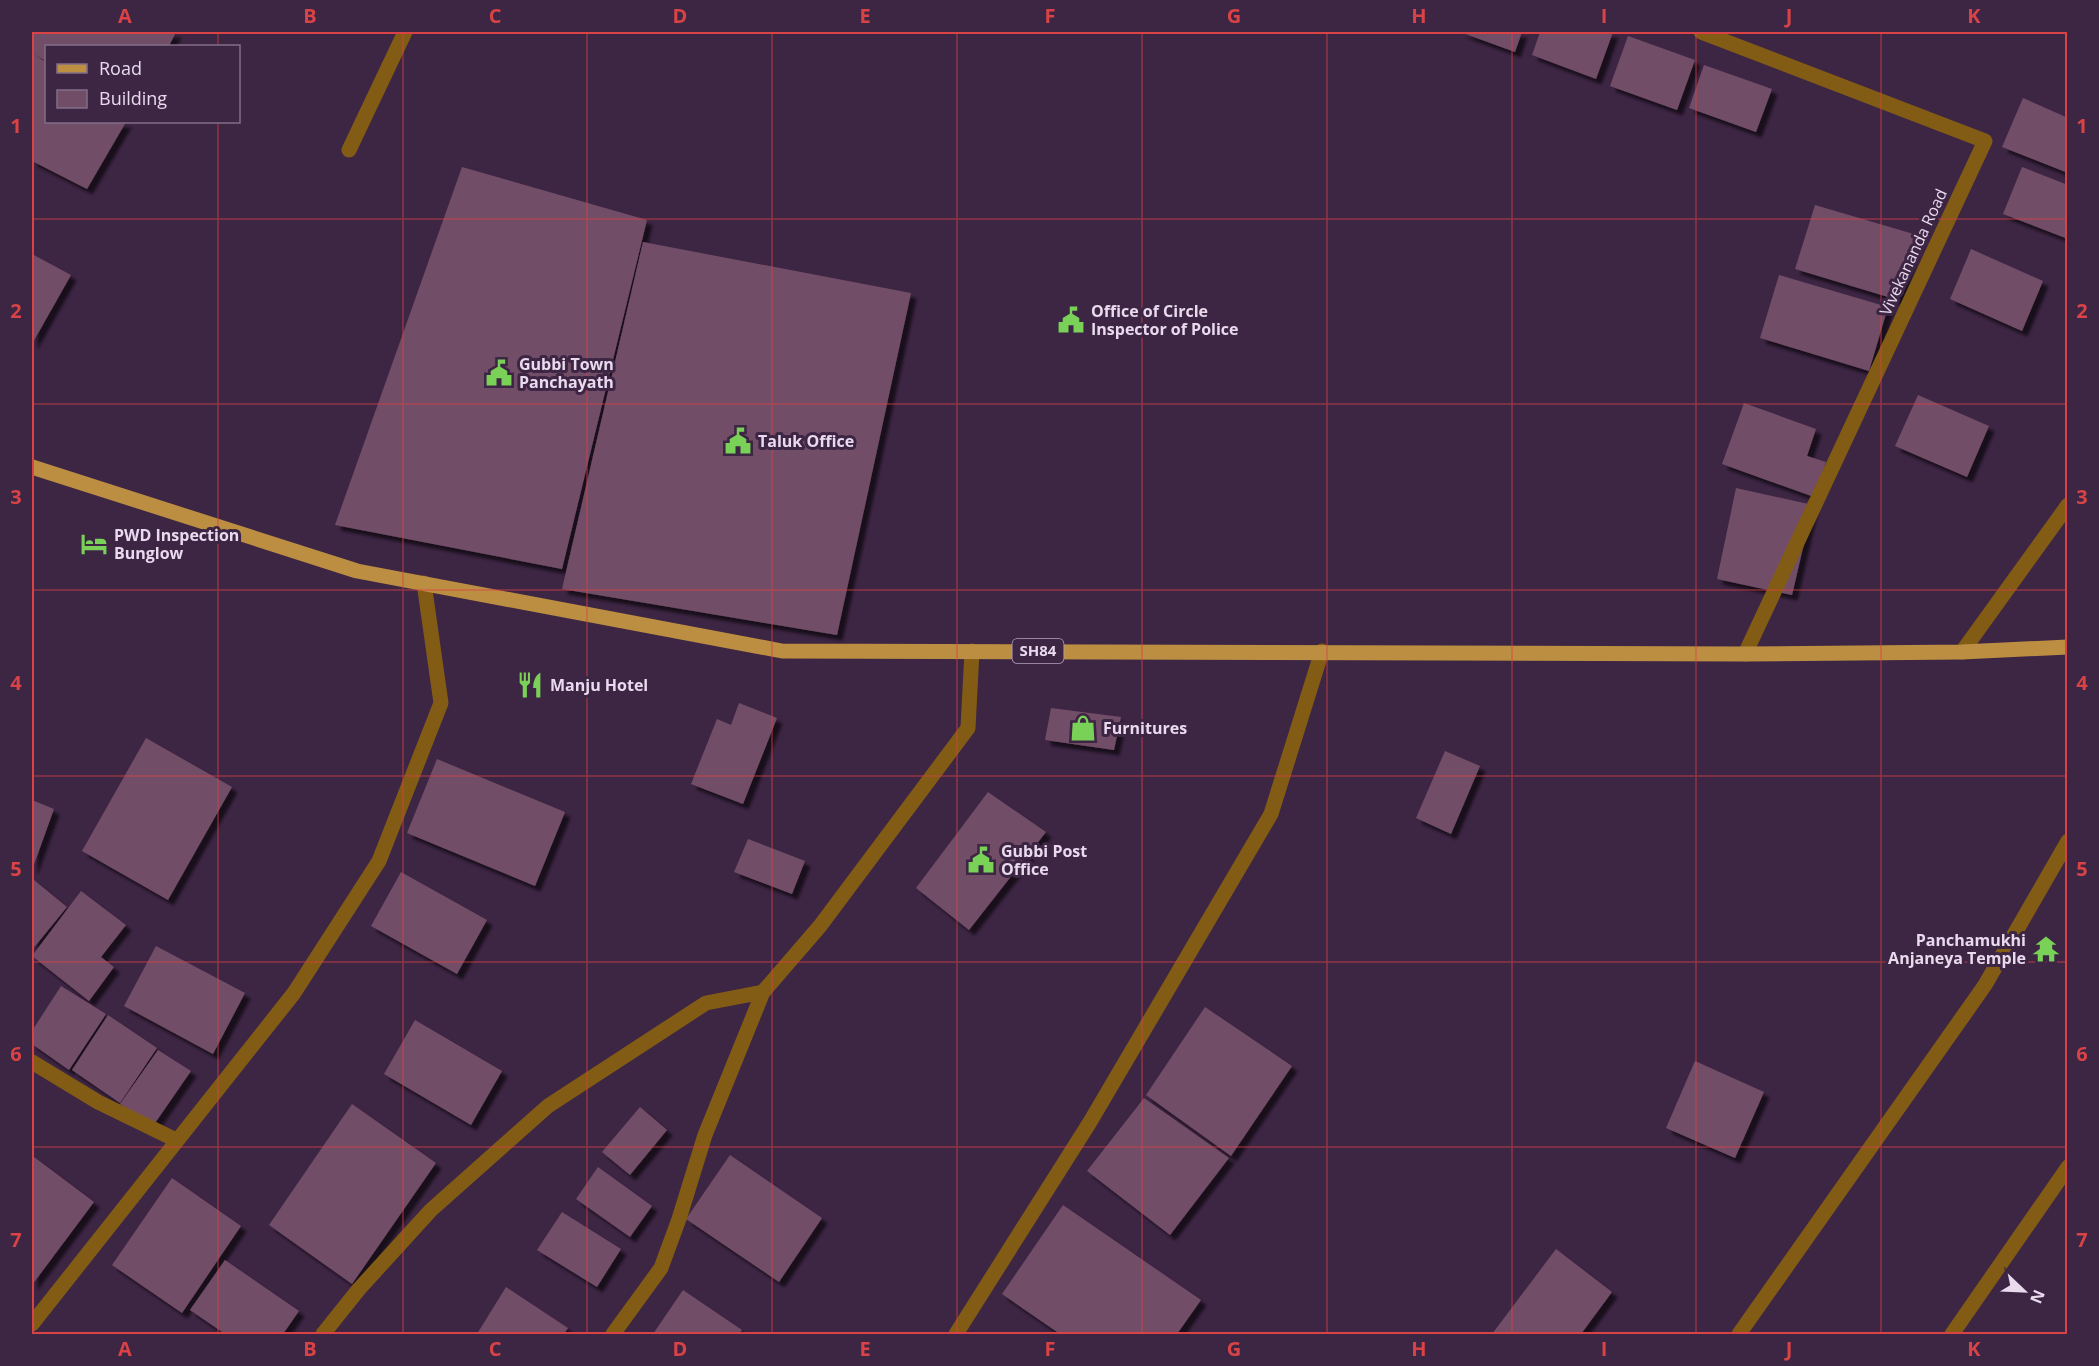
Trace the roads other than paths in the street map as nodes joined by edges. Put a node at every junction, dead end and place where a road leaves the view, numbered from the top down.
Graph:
1 (405, 32) edge
2 (1701, 32) edge
3 (349, 150) dead end
4 (32, 467) edge
5 (2067, 504) edge
6 (424, 583) junction
7 (2067, 647) edge
8 (972, 651) junction
9 (1322, 651) junction
10 (1962, 652) junction
11 (1745, 654) junction
12 (2067, 842) edge
13 (763, 992) junction
14 (32, 1062) edge
15 (176, 1140) junction
16 (2067, 1167) edge
17 (32, 1324) edge
18 (323, 1335) edge
19 (613, 1335) edge
20 (956, 1335) edge
21 (1739, 1335) edge
22 (1952, 1335) edge

1 - 3 street
2 - 11 street, Vivekananda Road
4 - 6 main road, SH84
5 - 10 street
6 - 8 main road, SH84
6 - 15 street
7 - 10 main road, SH84
8 - 9 main road, SH84
8 - 13 street
9 - 11 main road, SH84
9 - 20 street
10 - 11 main road, SH84
12 - 21 street
13 - 18 street
13 - 19 street
14 - 15 street
15 - 17 street
16 - 22 street

